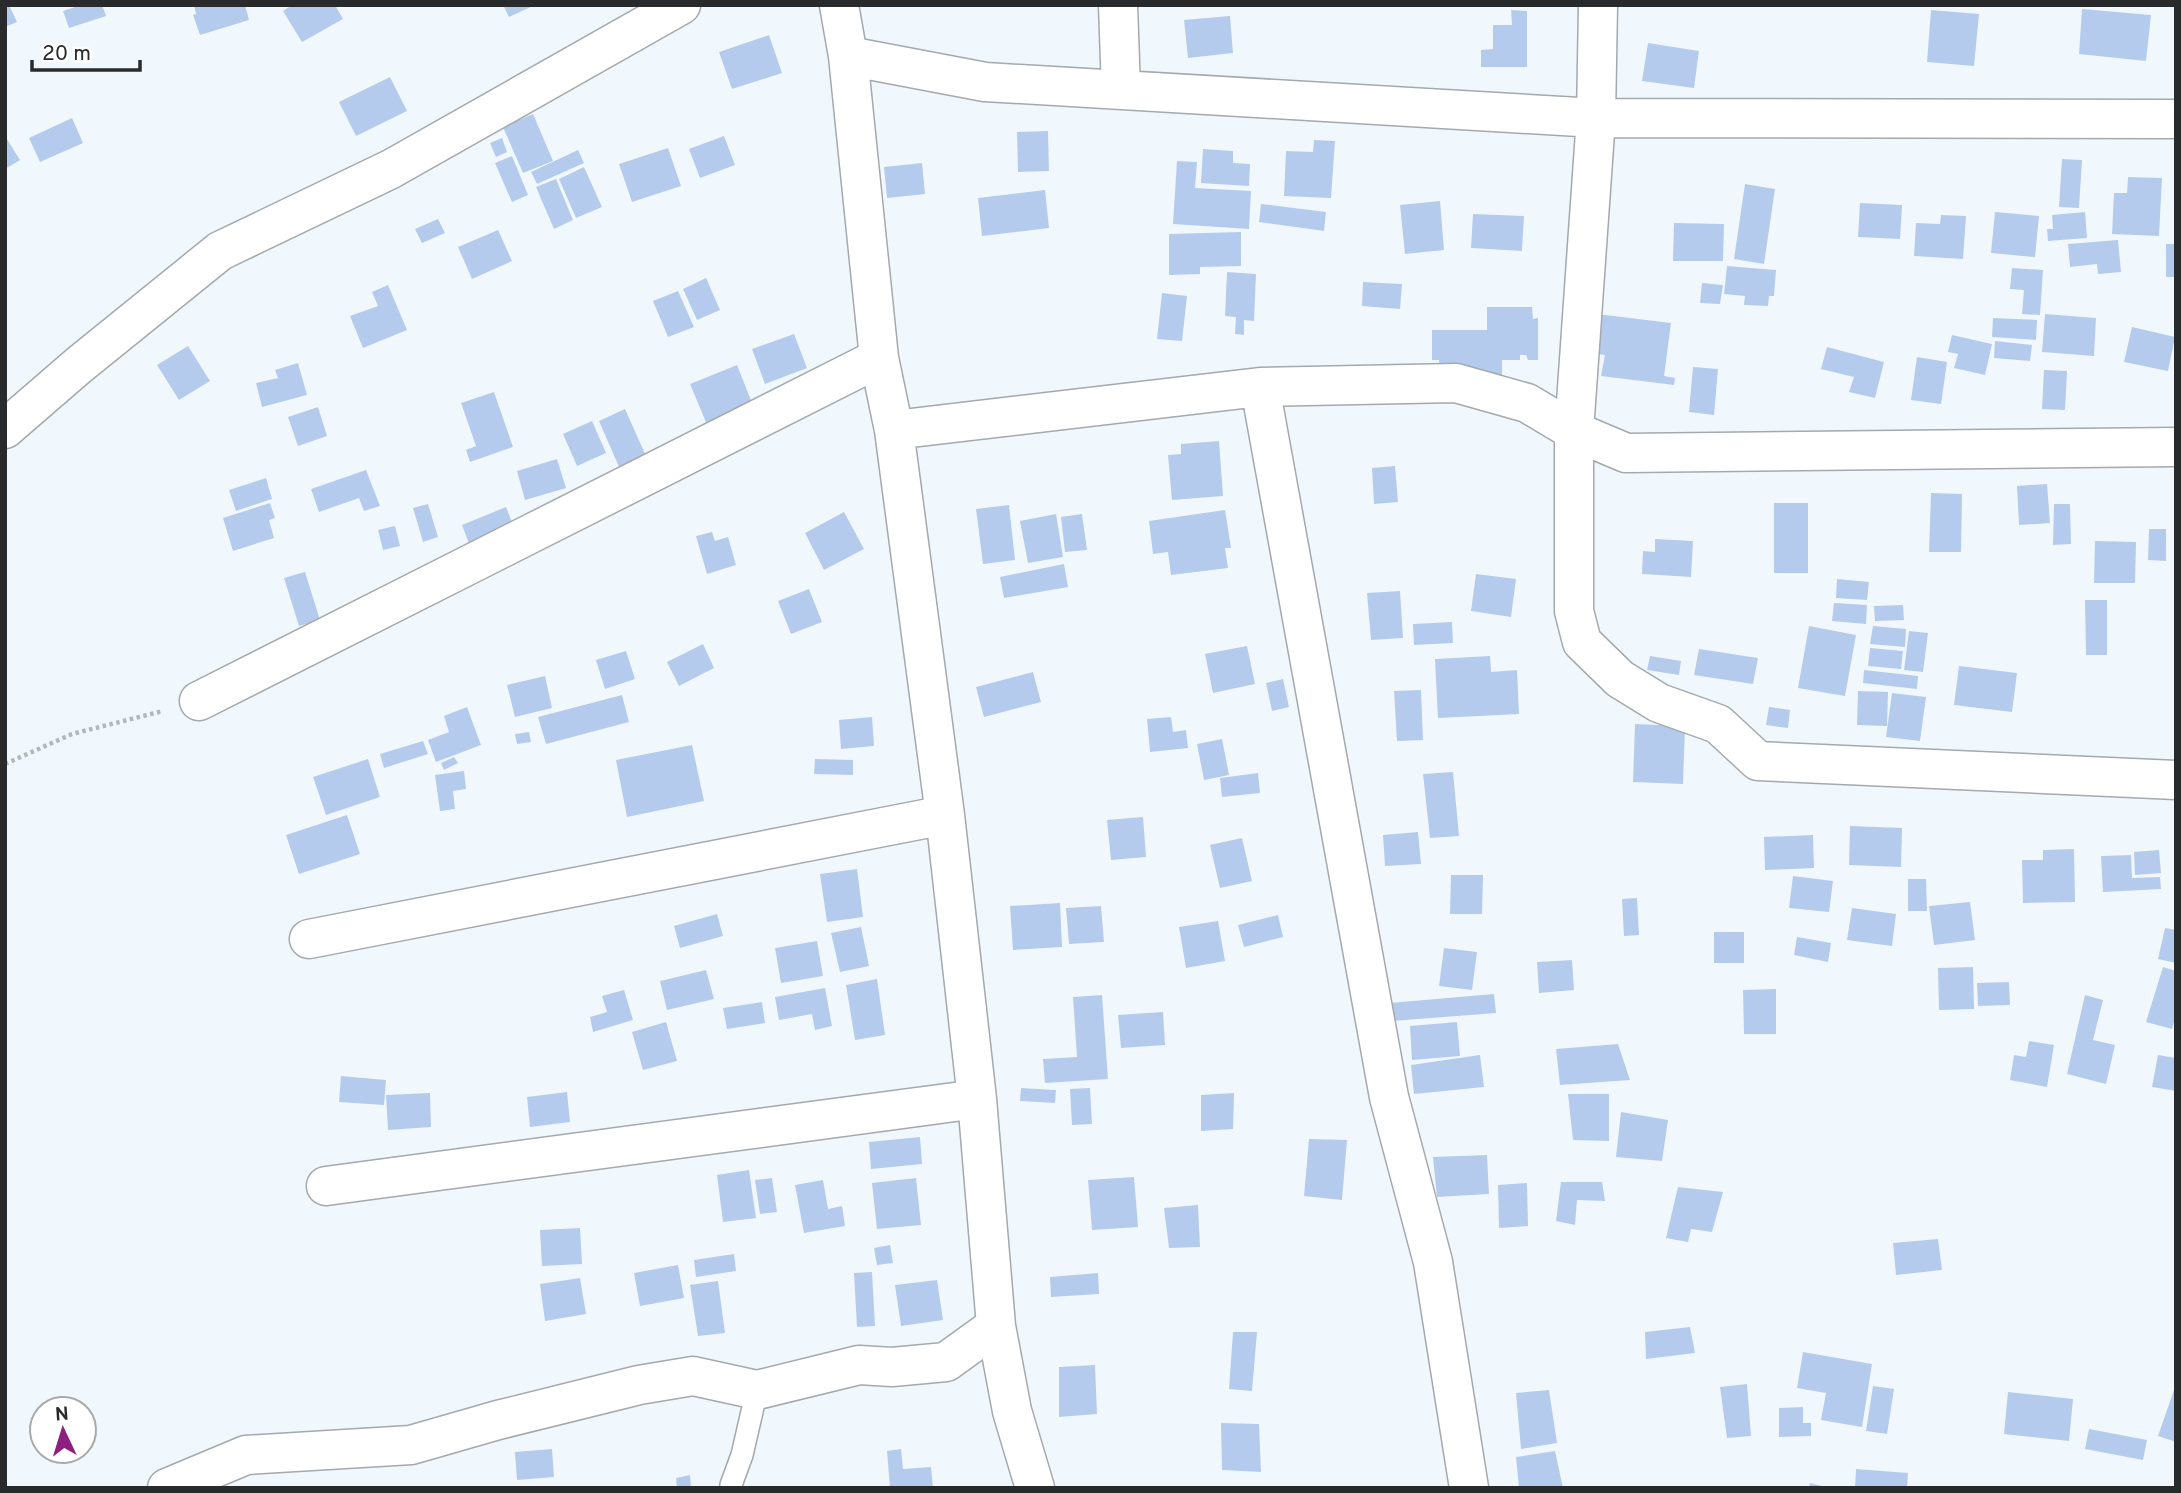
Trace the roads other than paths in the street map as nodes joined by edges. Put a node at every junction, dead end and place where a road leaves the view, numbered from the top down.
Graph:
1 (681, 5) edge
2 (839, 5) edge
3 (1118, 5) edge
4 (1598, 5) edge
5 (848, 56) junction
6 (1121, 90) junction
7 (1596, 118) junction
8 (2176, 119) edge
9 (878, 358) junction
10 (1260, 387) junction
11 (5, 429) edge
12 (894, 430) junction
13 (1574, 431) junction
14 (2176, 447) edge
15 (199, 701) road end
16 (2176, 780) edge
17 (945, 815) junction
18 (309, 939) dead end
19 (977, 1099) junction
20 (326, 1186) dead end
21 (996, 1326) junction
22 (757, 1390) junction
23 (731, 1485) dead end
24 (167, 1488) edge
25 (1035, 1488) edge
26 (1469, 1488) edge

1 - 11 street
2 - 5 street
3 - 6 street
4 - 7 street
5 - 6 street
5 - 9 street
6 - 7 street
7 - 8 street
7 - 13 street
9 - 12 street
9 - 15 street
10 - 12 street
10 - 13 street
10 - 26 street
12 - 17 street
13 - 14 street
13 - 16 street
17 - 18 street
17 - 19 street
19 - 20 street
19 - 21 street
21 - 22 street
21 - 25 street
22 - 23 lane
22 - 24 street

